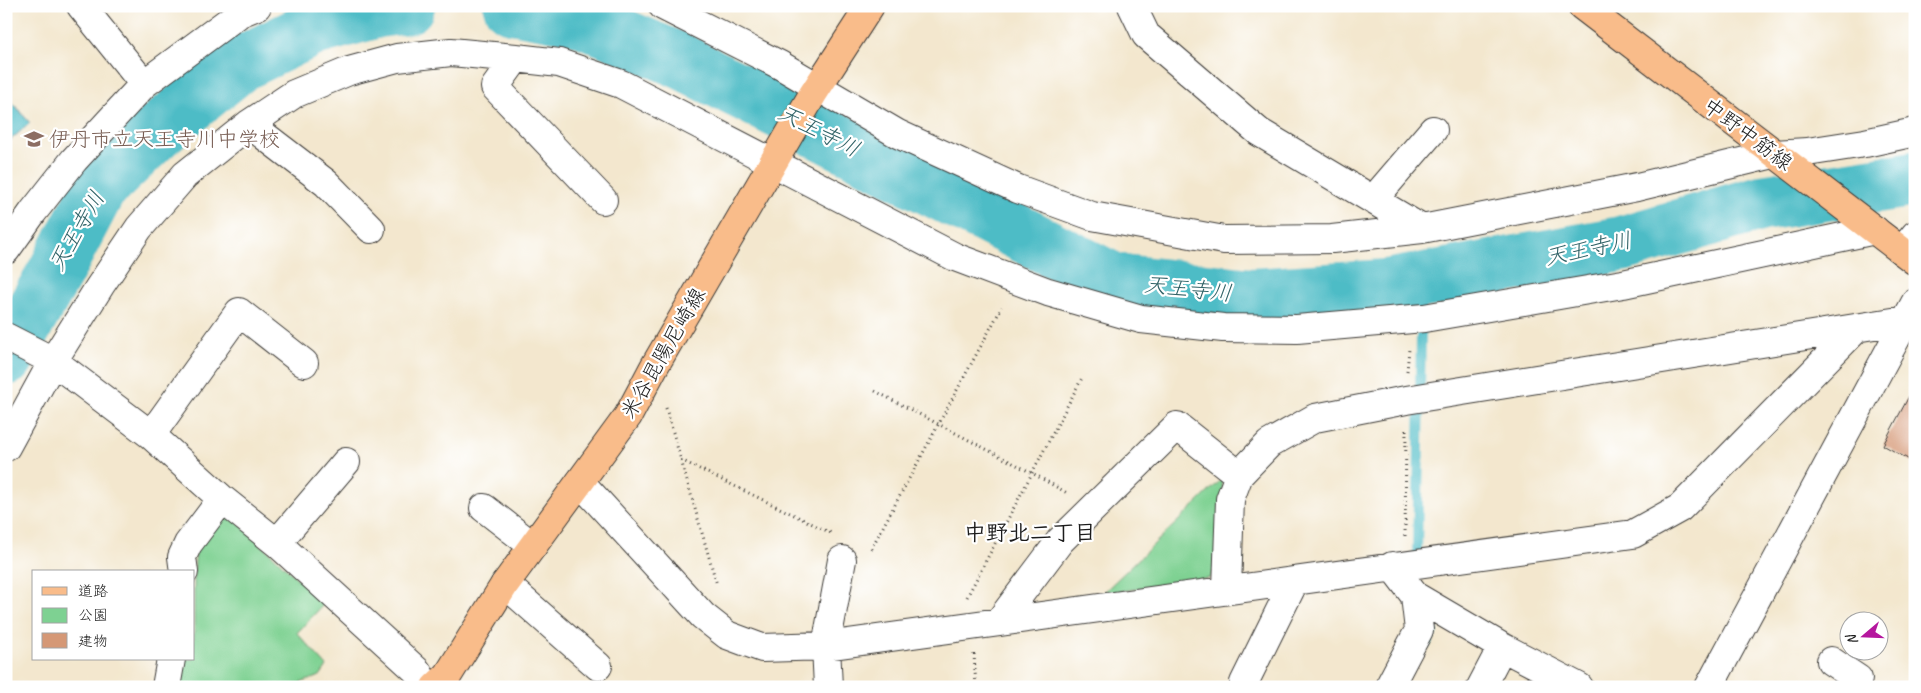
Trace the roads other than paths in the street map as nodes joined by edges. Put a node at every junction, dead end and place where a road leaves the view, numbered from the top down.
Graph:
1 (81, 6) edge
2 (663, 6) edge
3 (870, 6) edge
4 (1132, 6) edge
5 (1582, 6) edge
6 (246, 8) edge
7 (516, 58) junction
8 (144, 84) junction
9 (815, 90) junction
10 (249, 124) junction
11 (1433, 130) dead end
12 (1915, 132) edge
13 (777, 155) junction
14 (1782, 159) junction
15 (603, 200) dead end
16 (1373, 200) junction
17 (1868, 225) junction
18 (371, 229) dead end
19 (1422, 229) junction
20 (1910, 249) edge
21 (6, 250) edge
22 (1910, 311) edge
23 (1857, 328) junction
24 (6, 337) edge
25 (47, 358) junction
26 (304, 363) dead end
27 (151, 435) junction
28 (6, 447) edge
29 (346, 462) dead end
30 (1238, 475) junction
31 (580, 482) junction
32 (222, 499) junction
33 (484, 508) dead end
34 (277, 543) junction
35 (533, 546) junction
36 (842, 560) road end
37 (1399, 565) junction
38 (184, 570) edge
39 (1294, 582) junction
40 (505, 584) junction
41 (1227, 589) junction
42 (1415, 596) junction
43 (999, 622) junction
44 (826, 646) junction
45 (1502, 647) junction
46 (171, 660) edge
47 (1831, 661) dead end
48 (598, 666) dead end
49 (1244, 683) dead end
50 (1862, 684) edge
51 (166, 687) edge
52 (427, 687) edge
53 (435, 687) edge
54 (828, 687) edge
55 (1389, 687) edge
56 (1482, 687) edge
57 (1579, 687) edge
58 (1709, 687) edge

1 - 8 street
2 - 9 street
3 - 9 main road, 米谷昆陽尼崎線
4 - 16 street
5 - 14 main road, 中野中筋線
6 - 8 street
7 - 10 street
7 - 13 street
7 - 15 street
8 - 21 street
9 - 13 main road, 米谷昆陽尼崎線
9 - 19 street
10 - 18 street
10 - 25 street
11 - 16 street
12 - 14 street
13 - 17 street
13 - 31 main road, 米谷昆陽尼崎線
14 - 17 main road, 中野中筋線
14 - 19 street
16 - 19 street
17 - 20 main road, 中野中筋線
22 - 23 street
22 - 58 street
23 - 30 street
23 - 37 street
24 - 25 street
25 - 27 street
25 - 28 street
26 - 27 street
27 - 32 street
29 - 34 street
30 - 41 street
30 - 43 street
31 - 35 main road, 米谷昆陽尼崎線
31 - 44 street
32 - 34 street
32 - 38 street
33 - 35 street
34 - 52 street
35 - 40 main road, 米谷昆陽尼崎線
36 - 44 street
37 - 39 street
37 - 42 street
39 - 41 street
39 - 49 street
40 - 48 street
40 - 53 main road, 米谷昆陽尼崎線
41 - 43 street
42 - 45 street
42 - 55 street
43 - 44 street
44 - 54 street
45 - 56 street
45 - 57 street
46 - 51 street
47 - 50 street

